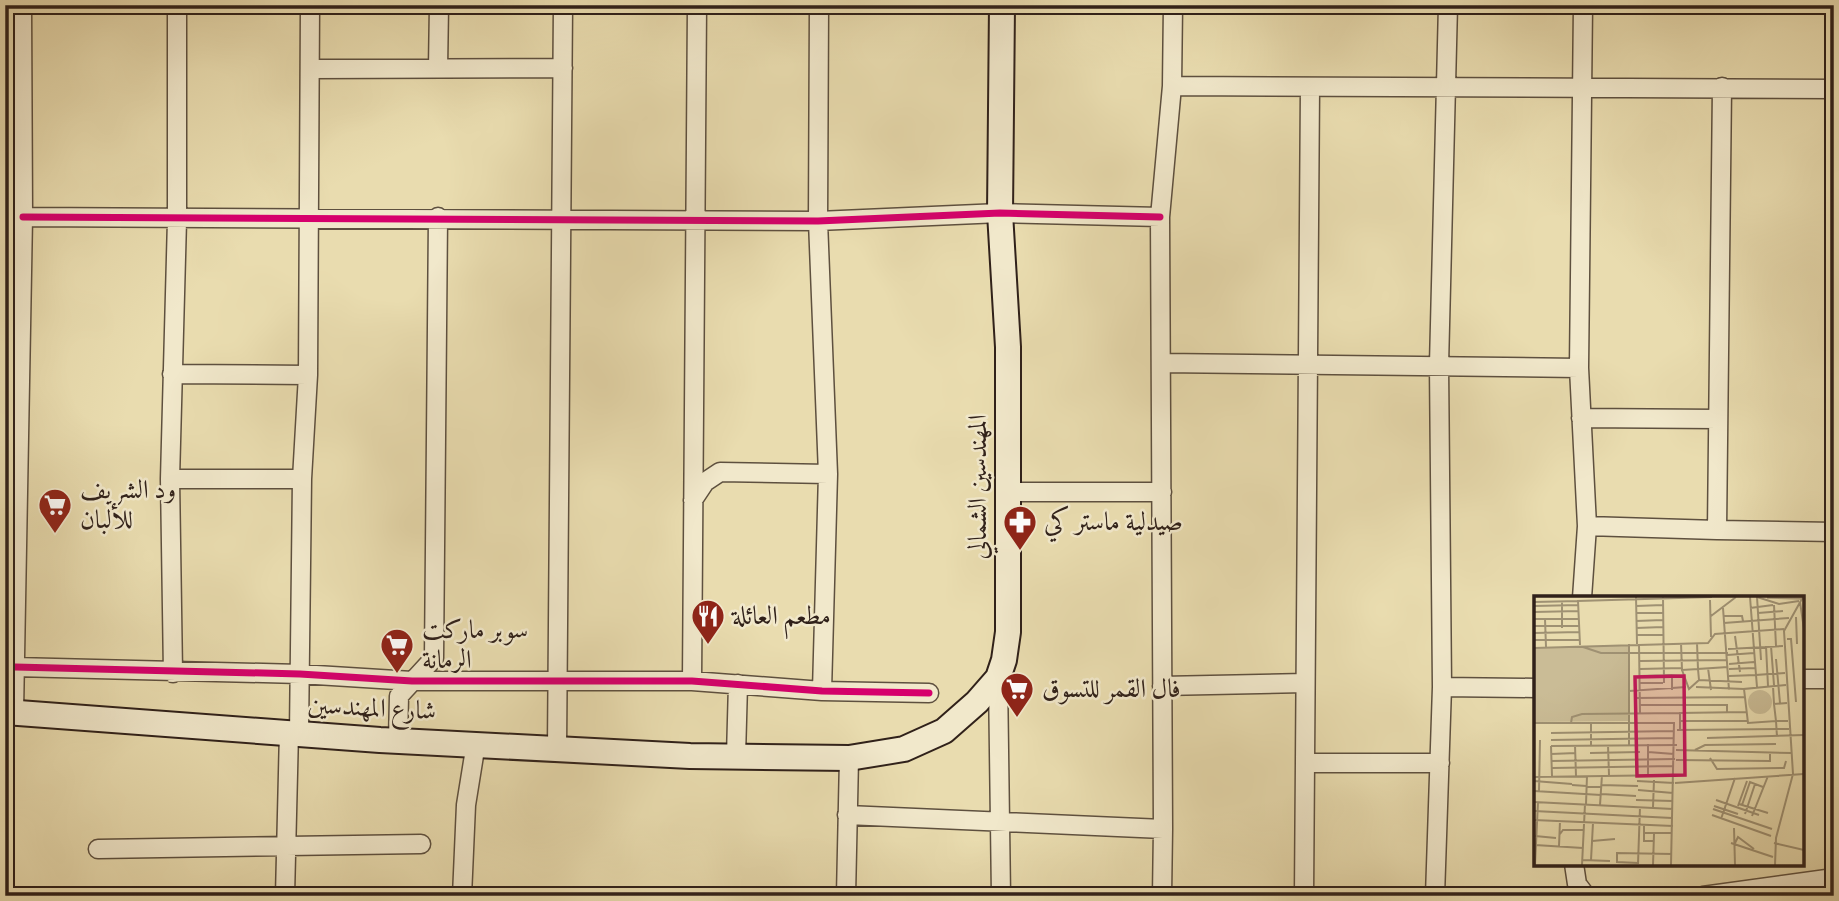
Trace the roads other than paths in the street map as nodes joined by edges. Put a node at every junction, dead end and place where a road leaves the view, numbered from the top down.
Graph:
1 (22, 5) edge
2 (177, 5) edge
3 (310, 5) edge
4 (439, 5) edge
5 (563, 5) edge
6 (697, 5) edge
7 (820, 5) edge
8 (1002, 5) edge
9 (1173, 5) edge
10 (1448, 5) edge
11 (1583, 5) edge
12 (563, 68) junction
13 (310, 69) junction
14 (438, 69) junction
15 (1172, 86) junction
16 (1310, 87) junction
17 (1445, 87) junction
18 (1722, 87) junction
19 (1583, 89) junction
20 (1834, 89) edge
21 (1000, 213) junction
22 (23, 217) junction
23 (310, 217) junction
24 (438, 217) junction
25 (1160, 217) junction
26 (564, 219) junction
27 (177, 220) junction
28 (696, 220) junction
29 (818, 221) junction
30 (13, 330) edge
31 (1162, 363) junction
32 (1307, 365) junction
33 (1439, 365) junction
34 (1579, 368) junction
35 (172, 374) junction
36 (308, 374) junction
37 (1581, 418) junction
38 (1718, 419) junction
39 (828, 474) junction
40 (170, 479) junction
41 (302, 479) junction
42 (1009, 492) junction
43 (1163, 492) junction
44 (693, 500) junction
45 (1587, 526) junction
46 (1717, 530) junction
47 (1834, 532) edge
48 (1582, 596) edge
49 (15, 667) junction
50 (173, 673) junction
51 (300, 674) junction
52 (998, 678) junction
53 (558, 679) junction
54 (1804, 679) edge
55 (1834, 680) edge
56 (412, 681) junction
57 (692, 681) junction
58 (1305, 683) junction
59 (738, 684) junction
60 (1161, 687) junction
61 (1441, 687) junction
62 (1534, 688) edge
63 (822, 691) junction
64 (929, 693) dead end
65 (10, 712) edge
66 (294, 733) junction
67 (398, 740) junction
68 (476, 743) junction
69 (557, 749) junction
70 (736, 756) junction
71 (849, 758) junction
72 (1305, 763) junction
73 (1440, 763) junction
74 (847, 815) junction
75 (998, 823) junction
76 (1163, 829) junction
77 (421, 844) dead end
78 (285, 847) junction
79 (98, 849) dead end
80 (1574, 866) edge
81 (1834, 878) edge
82 (285, 896) edge
83 (462, 896) edge
84 (846, 896) edge
85 (1001, 896) edge
86 (1162, 896) edge
87 (1304, 896) edge
88 (1434, 896) edge
89 (1586, 896) edge
90 (1703, 896) edge

1 - 22 street
2 - 27 street
3 - 13 street
4 - 14 street
5 - 12 street
6 - 28 street
7 - 29 street
8 - 21 main road, المهندسين الشمالي
9 - 15 street
10 - 17 street
11 - 19 street
12 - 14 street
12 - 26 street
13 - 14 street
13 - 23 street
15 - 16 street
15 - 25 street
16 - 17 street
16 - 32 street
17 - 19 street
17 - 33 street
18 - 19 street
18 - 20 street
18 - 38 street
19 - 34 street
21 - 25 street
21 - 29 street
21 - 42 main road, المهندسين الشمالي
22 - 27 street
22 - 30 street
23 - 24 street
23 - 27 street
23 - 36 street
24 - 26 street
24 - 56 street
25 - 31 street
26 - 28 street
26 - 53 street
27 - 35 street
28 - 29 street
28 - 44 street
29 - 39 street
30 - 49 street
31 - 32 street
31 - 43 street
32 - 33 street
32 - 58 street
33 - 34 street
33 - 61 street
34 - 37 street
35 - 36 street
35 - 40 street
36 - 41 street
37 - 38 street
37 - 45 street
38 - 46 street
39 - 44 street
39 - 63 street
40 - 41 street
40 - 50 street
41 - 51 street
42 - 43 street
42 - 52 main road, المهندسين الشمالي
43 - 60 street
44 - 57 street
45 - 46 street
45 - 48 street
46 - 47 street
49 - 50 street
49 - 65 street
50 - 51 street
51 - 56 street
51 - 66 street
52 - 71 main road
52 - 75 street
53 - 56 street
53 - 57 street
53 - 69 street
54 - 55 street
56 - 67 street
57 - 59 street
58 - 60 street
58 - 72 street
59 - 63 street
59 - 70 street
60 - 76 street
61 - 62 street
61 - 73 street
63 - 64 street
65 - 66 main road, شارع المهندسين
66 - 67 main road, شارع المهندسين
66 - 78 street
67 - 68 main road, شارع المهندسين
68 - 69 main road, شارع المهندسين
68 - 83 street
69 - 70 main road, شارع المهندسين
70 - 71 main road
71 - 74 street
72 - 73 street
72 - 87 street
73 - 88 street
74 - 75 street
74 - 84 street
75 - 76 street
75 - 85 street
76 - 86 street
77 - 78 street
78 - 79 street
78 - 82 street
80 - 89 street
81 - 90 street

